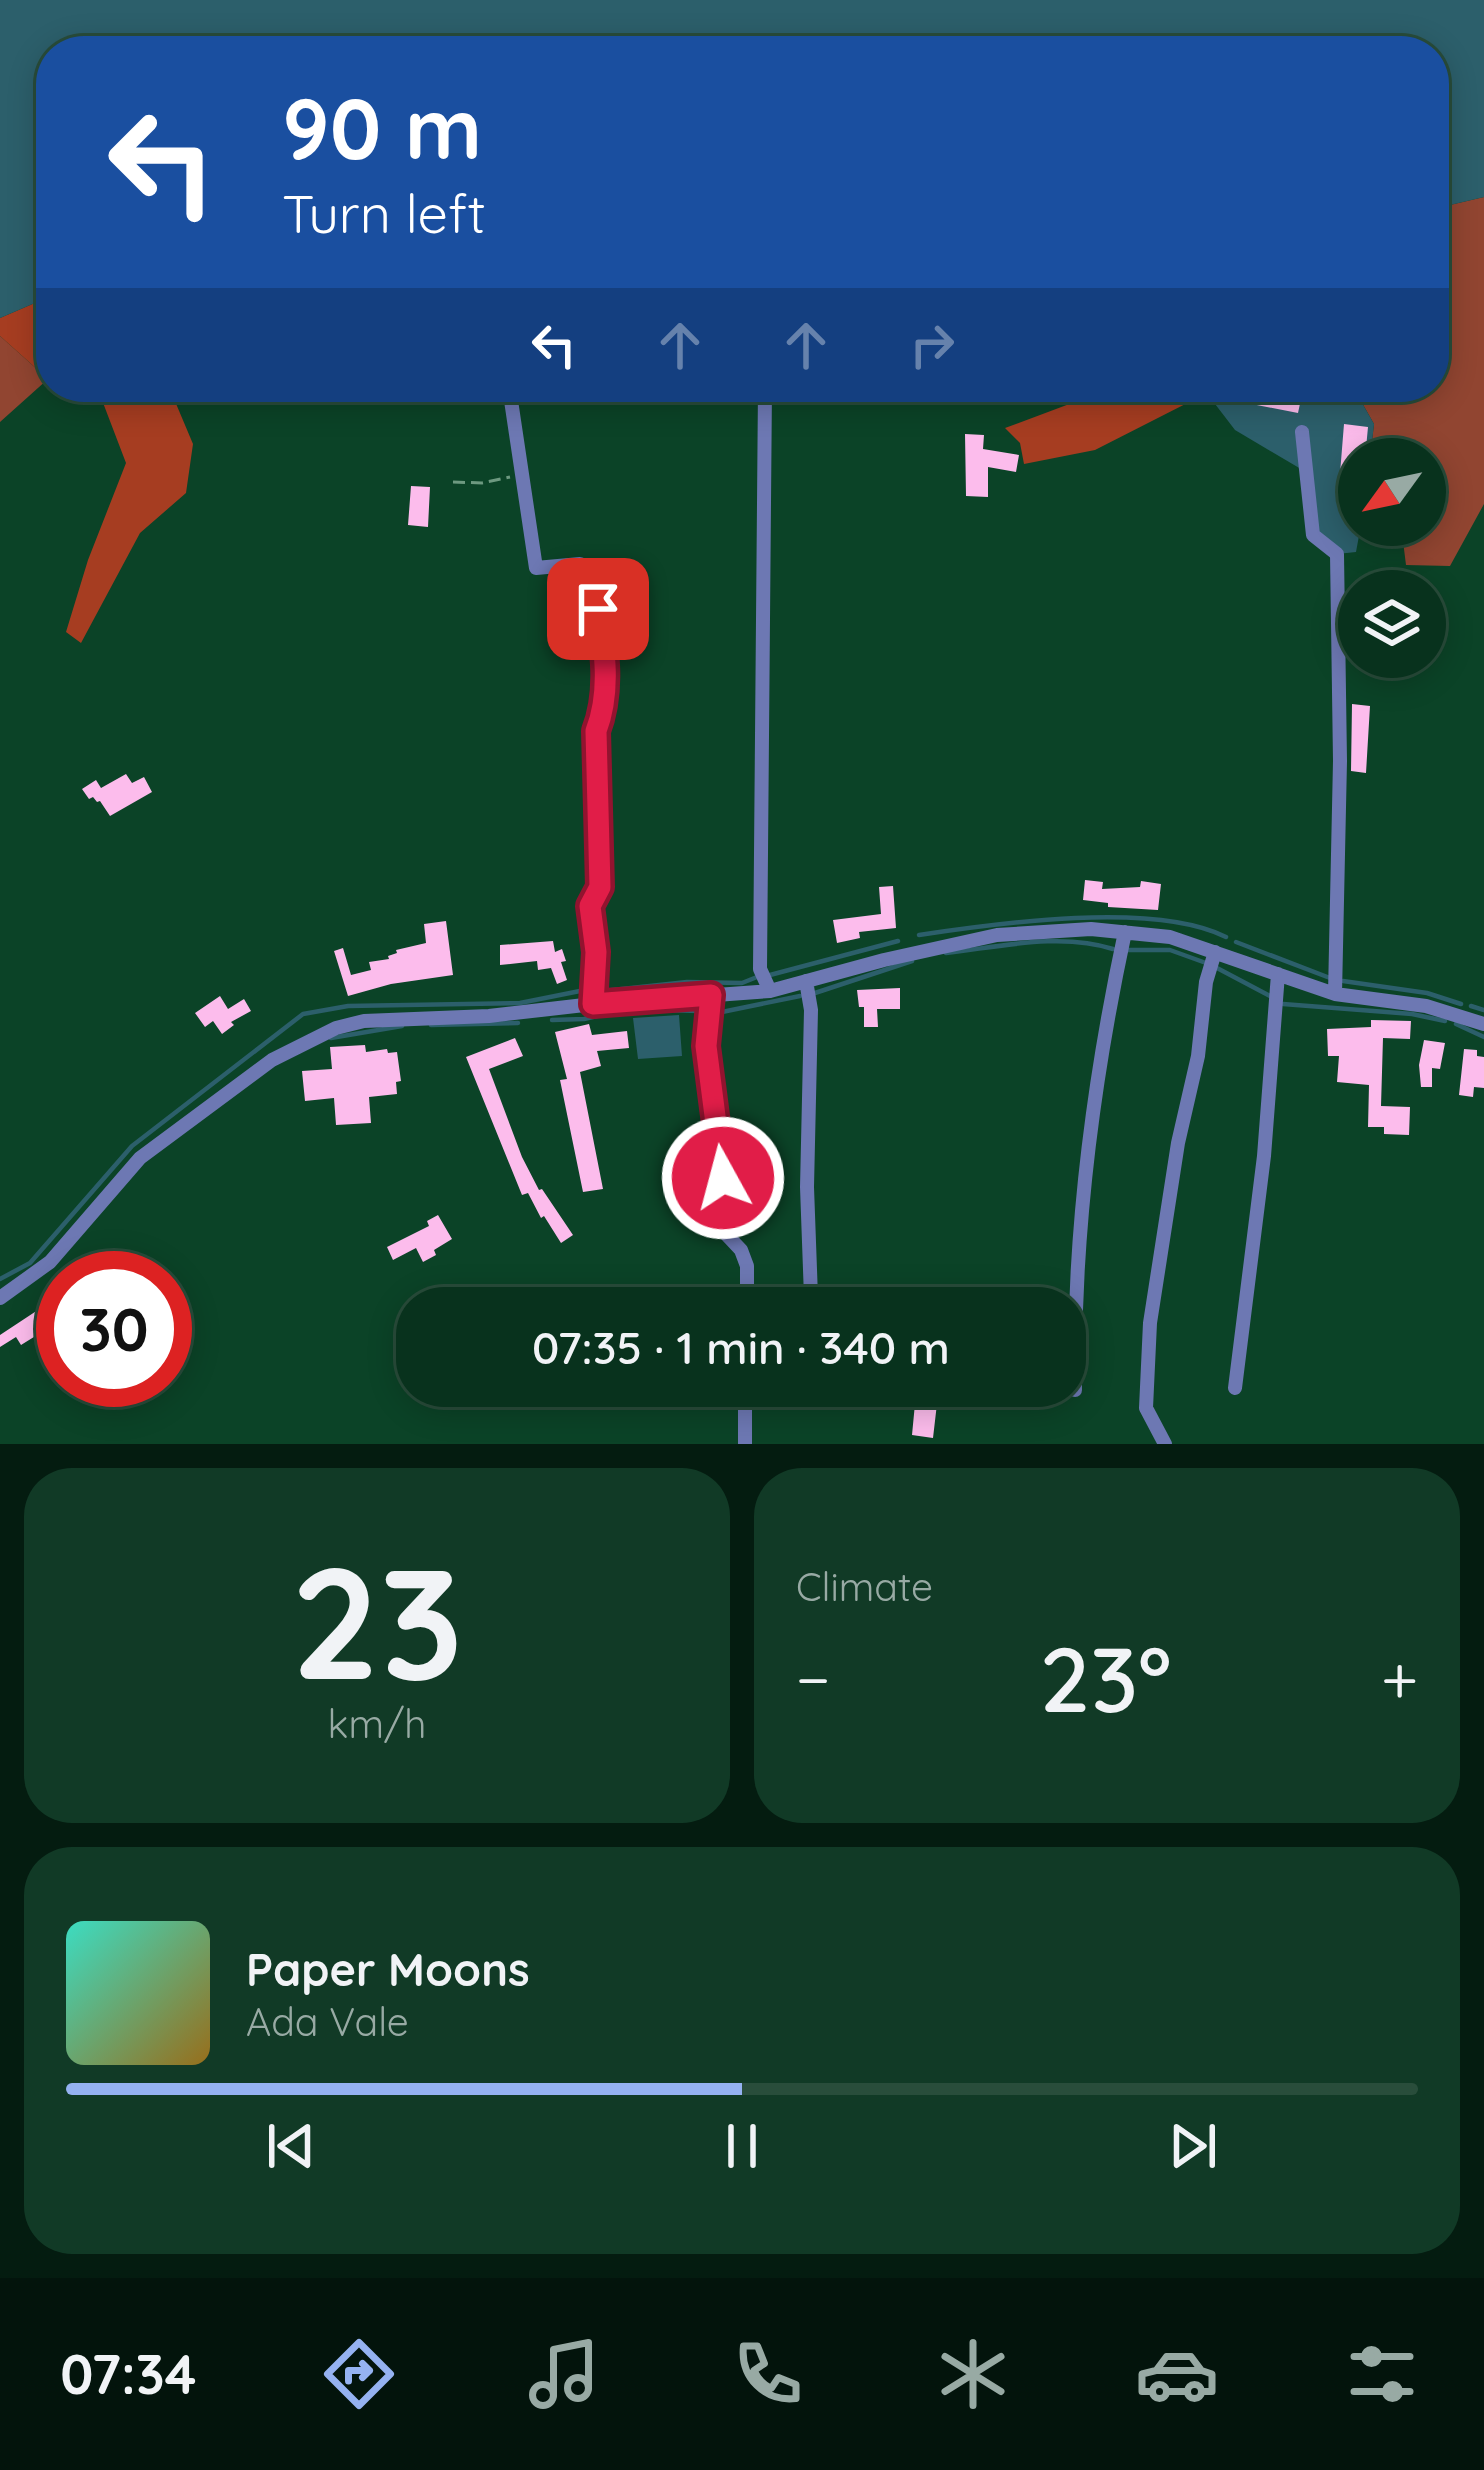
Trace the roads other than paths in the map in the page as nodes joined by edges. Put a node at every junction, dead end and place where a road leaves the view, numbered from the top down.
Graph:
1 (512, 402) edge
2 (765, 402) edge
3 (1302, 432) dead end
4 (1125, 932) junction
5 (1215, 952) junction
6 (1278, 974) junction
7 (806, 981) junction
8 (770, 991) junction
9 (1336, 994) junction
10 (711, 995) junction
11 (593, 1004) junction
12 (1484, 1024) edge
13 (747, 1287) edge
14 (811, 1287) edge
15 (1077, 1287) edge
16 (0, 1298) edge
17 (1234, 1388) dead end
18 (746, 1407) edge
19 (745, 1444) edge
20 (1166, 1444) edge

1 - 11 street
2 - 8 street
3 - 9 street
4 - 5 street
4 - 7 street
4 - 15 street
5 - 6 street
5 - 20 street
6 - 9 street
6 - 17 street
7 - 8 street
7 - 14 street
8 - 10 street
9 - 12 street
10 - 11 street
10 - 13 street
11 - 16 street
18 - 19 street

